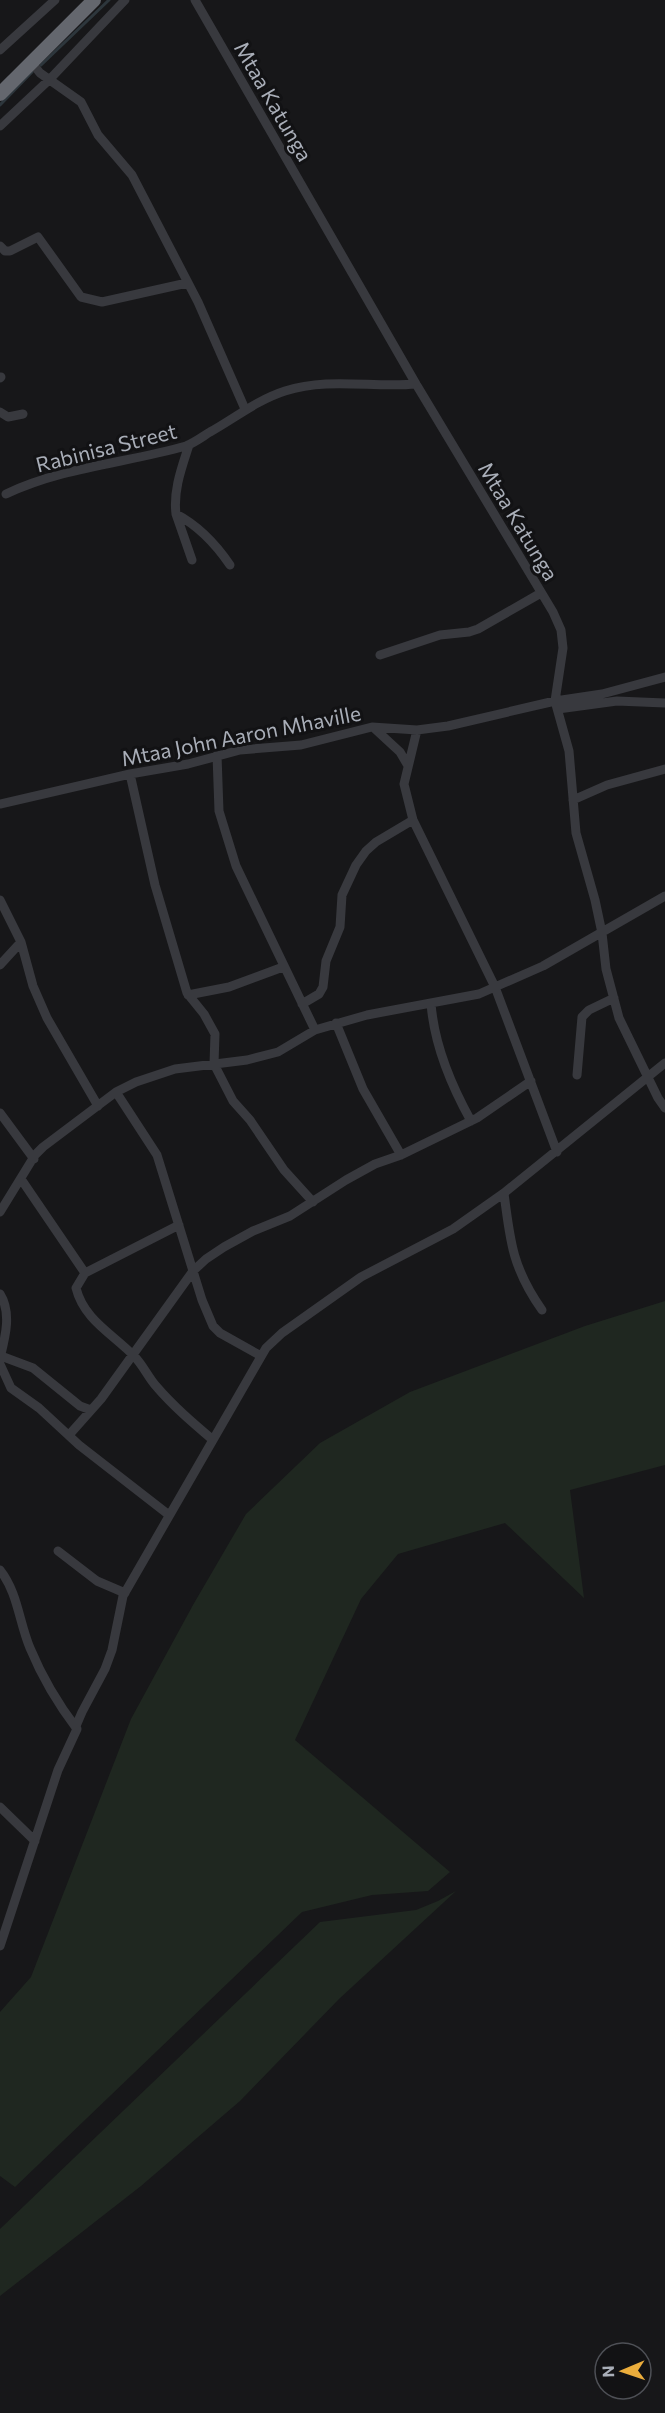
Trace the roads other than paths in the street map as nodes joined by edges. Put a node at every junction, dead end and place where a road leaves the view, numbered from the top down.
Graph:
1 (94, 0) edge
2 (125, 0) edge
3 (195, 0) edge
4 (49, 2) edge
5 (0, 50) edge
6 (32, 63) junction
7 (50, 79) junction
8 (0, 94) edge
9 (0, 126) edge
10 (2, 252) edge
11 (187, 283) junction
12 (416, 384) junction
13 (245, 409) junction
14 (0, 412) edge
15 (23, 414) dead end
16 (189, 445) junction
17 (6, 494) dead end
18 (176, 514) junction
19 (192, 560) dead end
20 (230, 565) dead end
21 (541, 593) junction
22 (380, 655) dead end
23 (665, 676) edge
24 (665, 703) edge
25 (556, 705) junction
26 (372, 727) junction
27 (417, 730) junction
28 (217, 755) junction
29 (407, 764) junction
30 (665, 769) edge
31 (130, 774) junction
32 (573, 800) junction
33 (0, 804) edge
34 (413, 820) junction
35 (665, 896) edge
36 (0, 900) edge
37 (603, 933) junction
38 (21, 942) junction
39 (0, 965) edge
40 (283, 967) junction
41 (495, 987) junction
42 (188, 995) junction
43 (614, 998) junction
44 (431, 1003) junction
45 (302, 1004) junction
46 (336, 1023) junction
47 (315, 1030) junction
48 (665, 1063) edge
49 (214, 1064) junction
50 (577, 1075) dead end
51 (647, 1077) junction
52 (531, 1081) junction
53 (116, 1092) junction
54 (98, 1106) junction
55 (665, 1108) edge
56 (0, 1113) edge
57 (471, 1121) junction
58 (557, 1152) junction
59 (401, 1155) junction
60 (34, 1159) junction
61 (21, 1179) junction
62 (504, 1193) junction
63 (313, 1202) junction
64 (0, 1212) edge
65 (179, 1225) junction
66 (193, 1271) junction
67 (85, 1273) junction
68 (0, 1294) edge
69 (542, 1310) dead end
70 (132, 1354) junction
71 (261, 1356) junction
72 (0, 1357) edge
73 (0, 1364) edge
74 (91, 1410) junction
75 (69, 1435) junction
76 (213, 1440) junction
77 (169, 1515) junction
78 (58, 1551) dead end
79 (0, 1570) edge
80 (125, 1593) junction
81 (77, 1729) junction
82 (0, 1807) edge
83 (35, 1841) junction
84 (0, 1946) edge

1 - 6 highway
2 - 7 street
3 - 12 street, Mtaa Katunga
4 - 5 street
6 - 7 street
6 - 8 highway
7 - 9 street
7 - 11 street
10 - 11 street
11 - 13 street
12 - 13 street, Rabinisa Street
12 - 21 street, Mtaa Katunga
13 - 16 street, Rabinisa Street
14 - 15 street
16 - 17 street, Rabinisa Street
16 - 18 street
18 - 19 street
18 - 20 street
21 - 22 street
21 - 25 street, Mtaa Katunga
23 - 25 street, Mtaa John Aaron Mhaville
24 - 25 street
25 - 27 street, Mtaa John Aaron Mhaville
25 - 32 street, Mtaa Katunga
26 - 27 street, Mtaa John Aaron Mhaville
26 - 28 street, Mtaa John Aaron Mhaville
26 - 29 street
27 - 29 street
28 - 31 street, Mtaa John Aaron Mhaville
28 - 40 street
29 - 34 street
30 - 32 street
31 - 33 street, Mtaa John Aaron Mhaville
31 - 42 street
32 - 37 street, Mtaa Katunga
34 - 41 street
34 - 45 street
35 - 37 street
36 - 38 street
37 - 41 street
37 - 43 street, Mtaa Katunga
38 - 39 street
38 - 54 street
40 - 42 street
40 - 45 street
41 - 44 street
41 - 52 street
42 - 49 street
43 - 50 street
43 - 51 street, Mtaa Katunga
44 - 46 street
44 - 57 street
45 - 47 street
46 - 47 street
46 - 59 street
47 - 49 street
48 - 51 street
49 - 53 street
49 - 63 street
51 - 55 street, Mtaa Katunga
51 - 58 street
52 - 57 street
52 - 58 street
53 - 54 street
53 - 65 street
54 - 60 street
56 - 60 street
57 - 59 street
58 - 62 street
59 - 63 street
60 - 61 street
61 - 64 street
61 - 67 street
62 - 69 street
62 - 71 street
63 - 66 street
65 - 66 street
65 - 67 street
66 - 70 street
66 - 71 street
67 - 70 street
68 - 72 street
70 - 74 street
70 - 76 street
71 - 76 street
72 - 74 street
73 - 75 street
74 - 75 street
75 - 77 street
76 - 77 street
77 - 80 street
78 - 80 street
79 - 81 street
80 - 81 street
81 - 83 street
82 - 83 street
83 - 84 street

